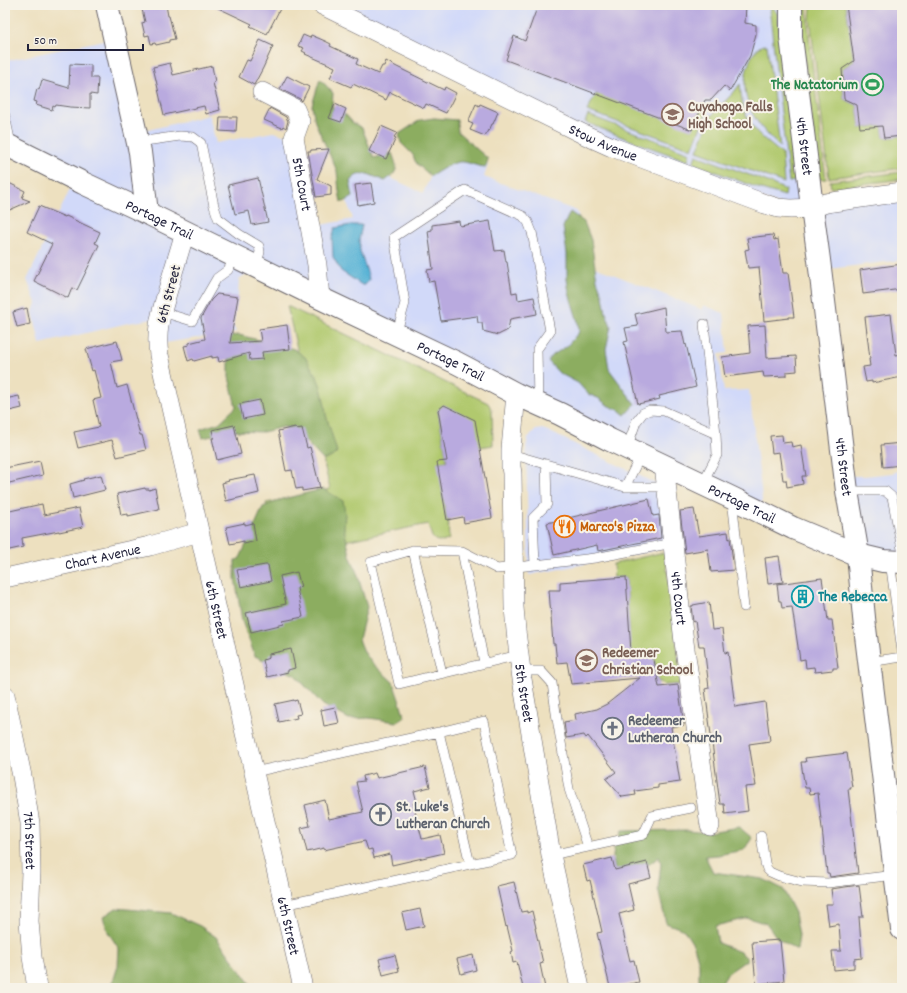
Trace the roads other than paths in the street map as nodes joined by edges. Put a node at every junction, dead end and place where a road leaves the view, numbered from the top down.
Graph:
1 (107, 5) edge
2 (322, 5) edge
3 (791, 5) edge
4 (262, 92) dead end
5 (5, 116) edge
6 (138, 142) junction
7 (8, 145) edge
8 (902, 192) edge
9 (812, 208) junction
10 (146, 213) junction
11 (185, 232) junction
12 (236, 256) junction
13 (256, 266) junction
14 (320, 298) junction
15 (162, 312) junction
16 (704, 324) dead end
17 (396, 334) junction
18 (516, 394) junction
19 (538, 404) junction
20 (716, 434) junction
21 (634, 451) junction
22 (511, 454) junction
23 (546, 464) junction
24 (664, 465) junction
25 (702, 484) junction
26 (625, 487) junction
27 (666, 487) junction
28 (847, 492) junction
29 (732, 498) junction
30 (523, 518) junction
31 (199, 532) junction
32 (673, 543) junction
33 (413, 550) junction
34 (462, 551) junction
35 (858, 555) junction
36 (898, 557) edge
37 (535, 565) junction
38 (514, 568) junction
39 (5, 578) edge
40 (744, 607) dead end
41 (902, 651) edge
42 (902, 657) edge
43 (869, 662) junction
44 (484, 663) junction
45 (520, 663) junction
46 (442, 674) junction
47 (5, 695) edge
48 (7, 719) edge
49 (439, 732) junction
50 (254, 772) junction
51 (691, 808) dead end
52 (710, 826) dead end
53 (761, 836) dead end
54 (588, 848) junction
55 (551, 855) junction
56 (470, 864) junction
57 (895, 875) junction
58 (284, 905) junction
59 (902, 929) edge
60 (37, 988) edge
61 (303, 988) edge
62 (580, 988) edge

1 - 6 street
2 - 9 street, Stow Avenue
3 - 9 street, 4th Street
4 - 14 street, 5th Court
5 - 7 lane
6 - 10 street
6 - 13 lane
7 - 10 street, Portage Trail
8 - 9 street, Stow Avenue
9 - 28 street, 4th Street
10 - 11 street, Portage Trail
11 - 12 street, Portage Trail
11 - 15 street, 6th Street
12 - 13 street, Portage Trail
12 - 15 lane
13 - 14 street, Portage Trail
14 - 17 street, Portage Trail
15 - 31 street, 6th Street
16 - 20 lane
17 - 18 street, Portage Trail
17 - 19 lane
18 - 19 street, Portage Trail
18 - 22 street, 5th Street
19 - 21 street, Portage Trail
20 - 21 lane
20 - 25 lane
21 - 24 street, Portage Trail
21 - 26 lane
22 - 23 lane
22 - 30 street, 5th Street
23 - 26 lane
23 - 30 lane
24 - 25 street, Portage Trail
24 - 27 street, 4th Court
25 - 29 street, Portage Trail
26 - 27 lane
27 - 32 street, 4th Court
28 - 35 street, 4th Street
28 - 36 lane
29 - 35 street, Portage Trail
29 - 40 lane
30 - 37 lane
30 - 38 street, 5th Street
31 - 39 street, Chart Avenue
31 - 50 street, 6th Street
32 - 37 lane
32 - 52 street, 4th Court
33 - 34 lane
33 - 46 lane
33 - 46 lane
34 - 38 lane
34 - 44 lane
35 - 36 street, Portage Trail
35 - 43 street, 4th Street
36 - 41 lane
37 - 38 lane
38 - 45 street, 5th Street
42 - 43 lane
43 - 57 street, 4th Street
44 - 45 lane
44 - 46 lane
45 - 54 lane
45 - 55 street, 5th Street
47 - 48 street, 7th Street
48 - 60 street, 7th Street
49 - 50 lane
49 - 56 lane
49 - 56 lane
50 - 58 street, 6th Street
51 - 54 lane
53 - 57 lane
54 - 55 lane
55 - 62 street, 5th Street
56 - 58 lane
57 - 59 street, 4th Street
58 - 61 street, 6th Street

